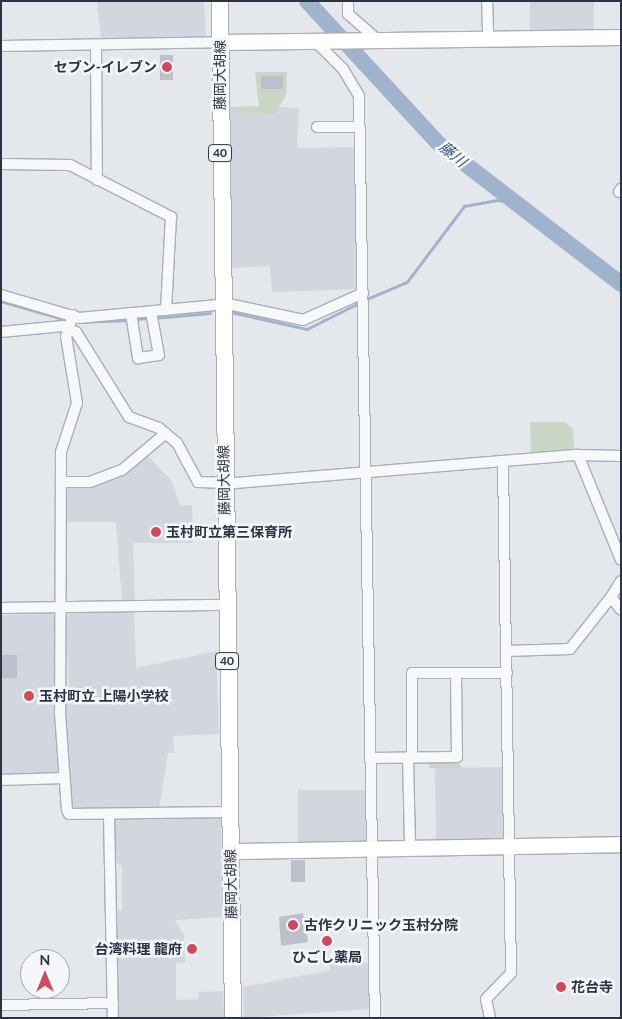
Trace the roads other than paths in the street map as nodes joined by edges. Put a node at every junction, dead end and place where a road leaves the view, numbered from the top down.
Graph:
1 (220, 1) edge
2 (348, 1) edge
3 (488, 1) edge
4 (621, 37) edge
5 (488, 39) junction
6 (318, 40) junction
7 (374, 40) junction
8 (220, 42) junction
9 (96, 45) junction
10 (1, 46) edge
11 (317, 127) dead end
12 (359, 127) junction
13 (1, 164) edge
14 (98, 180) junction
15 (1, 295) edge
16 (363, 299) junction
17 (221, 305) junction
18 (166, 310) junction
19 (151, 316) junction
20 (130, 318) junction
21 (71, 321) junction
22 (1, 332) edge
23 (166, 433) junction
24 (578, 455) junction
25 (621, 456) edge
26 (503, 462) junction
27 (366, 472) junction
28 (61, 482) junction
29 (224, 484) junction
30 (621, 560) edge
31 (621, 581) edge
32 (610, 597) junction
33 (226, 605) junction
34 (1, 608) edge
35 (62, 608) junction
36 (621, 610) edge
37 (506, 651) junction
38 (507, 673) junction
39 (456, 674) junction
40 (410, 757) junction
41 (371, 758) junction
42 (64, 778) junction
43 (1, 780) edge
44 (229, 812) junction
45 (109, 815) junction
46 (621, 844) edge
47 (510, 845) junction
48 (373, 848) junction
49 (410, 848) junction
50 (231, 851) junction
51 (113, 1003) junction
52 (1, 1005) edge
53 (113, 1018) edge
54 (233, 1018) edge
55 (375, 1018) edge
56 (490, 1018) edge

1 - 8 main road, 藤岡大胡線 / 40
2 - 7 street
3 - 5 street
4 - 5 street
5 - 7 street
6 - 7 street
6 - 8 street
6 - 12 street
8 - 9 street
8 - 17 main road, 藤岡大胡線 / 40
9 - 10 street
9 - 14 street
11 - 12 street
12 - 16 street
13 - 14 street
14 - 18 street
15 - 21 street
16 - 17 street
16 - 27 street
17 - 18 street
17 - 29 main road, 藤岡大胡線 / 40
18 - 19 street
19 - 20 street
19 - 20 street
20 - 21 street
21 - 22 street
21 - 23 street
21 - 28 street
23 - 28 street
23 - 29 street
24 - 25 street
24 - 26 street
24 - 30 street
26 - 27 street
26 - 37 street
27 - 29 street
27 - 41 street
28 - 35 street
29 - 33 main road, 藤岡大胡線 / 40
31 - 32 street
32 - 36 street
32 - 37 street
33 - 35 street
33 - 44 main road, 藤岡大胡線 / 40
34 - 35 street
35 - 42 street
37 - 38 street
38 - 39 street
38 - 47 street
39 - 40 street
39 - 40 street
40 - 41 street
40 - 49 street
41 - 48 street
42 - 43 street
42 - 45 street
44 - 45 street
44 - 50 main road, 藤岡大胡線 / 40
45 - 51 street
46 - 47 street
47 - 49 street
47 - 56 street
48 - 49 street
48 - 50 street
48 - 55 street
50 - 54 main road, 藤岡大胡線 / 40
51 - 52 street
51 - 53 street

